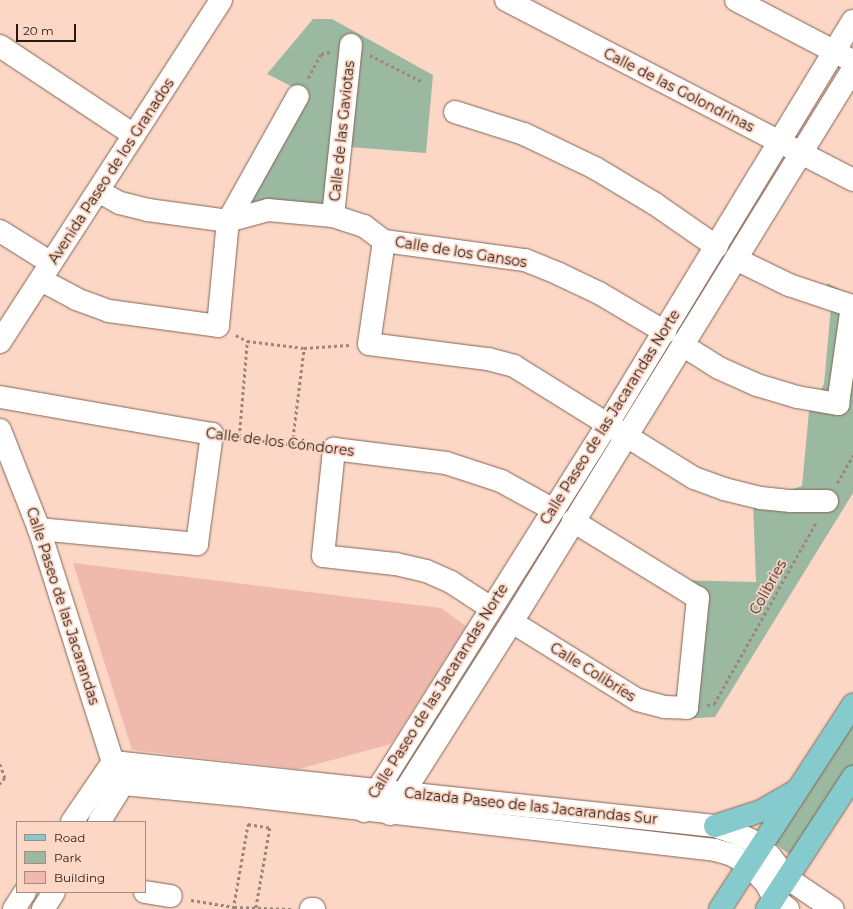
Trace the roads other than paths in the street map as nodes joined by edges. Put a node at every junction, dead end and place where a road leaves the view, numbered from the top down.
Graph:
1 (220, 0) edge
2 (506, 0) edge
3 (736, 0) edge
4 (853, 21) edge
5 (351, 45) dead end
6 (0, 46) edge
7 (844, 56) edge
8 (853, 69) edge
9 (298, 96) road end
10 (455, 112) dead end
11 (134, 135) junction
12 (780, 142) junction
13 (801, 152) junction
14 (853, 180) edge
15 (98, 191) junction
16 (333, 216) junction
17 (228, 221) junction
18 (0, 231) edge
19 (384, 241) junction
20 (717, 247) junction
21 (736, 259) junction
22 (46, 272) junction
23 (665, 332) junction
24 (0, 342) edge
25 (684, 346) junction
26 (0, 397) edge
27 (607, 425) junction
28 (0, 430) edge
29 (627, 436) junction
30 (828, 501) road end
31 (552, 509) junction
32 (573, 522) junction
33 (39, 529) junction
34 (491, 608) junction
35 (512, 622) junction
36 (853, 705) edge
37 (113, 762) junction
38 (852, 780) edge
39 (123, 784) junction
40 (802, 785) junction
41 (375, 790) junction
42 (402, 793) junction
43 (364, 811) junction
44 (390, 814) junction
45 (73, 821) edge
46 (100, 821) edge
47 (715, 826) junction
48 (761, 847) junction
49 (749, 865) junction
50 (787, 878) junction
51 (146, 892) edge
52 (24, 893) edge
53 (53, 893) edge
54 (171, 896) road end
55 (777, 905) edge
56 (14, 909) edge
57 (43, 909) edge
58 (720, 909) edge
59 (833, 909) edge

1 - 11 street, Avenida Paseo de los Granados
2 - 12 street, Calle de las Golondrinas
3 - 7 street
4 - 7 street, Calle Paseo de las Jacarandas Norte
5 - 16 street, Calle de las Gaviotas
6 - 11 street
7 - 12 street, Calle Paseo de las Jacarandas Norte
8 - 13 street, Calle Paseo de las Jacarandas Norte
9 - 17 street
10 - 20 street
11 - 15 street, Avenida Paseo de los Granados
12 - 13 street, Calle de las Golondrinas
12 - 20 street, Calle Paseo de las Jacarandas Norte
13 - 14 street, Calle de las Golondrinas
13 - 21 street, Calle Paseo de las Jacarandas Norte
15 - 17 street, Calle de los Gansos
15 - 22 street, Avenida Paseo de los Granados
16 - 17 street, Calle de los Gansos
16 - 19 street, Calle de los Gansos
17 - 22 street
18 - 22 street
19 - 23 street, Calle de los Gansos
19 - 27 street, Calle de los Gansos
20 - 23 street, Calle Paseo de las Jacarandas Norte
21 - 25 street, Calle Paseo de las Jacarandas Norte
21 - 25 street
22 - 24 street, Avenida Paseo de los Granados
23 - 27 street, Calle Paseo de las Jacarandas Norte
25 - 29 street, Calle Paseo de las Jacarandas Norte
26 - 33 street, Calle de los Cóndores
27 - 29 street
27 - 31 street, Calle Paseo de las Jacarandas Norte
28 - 33 street, Calle Paseo de las Jacarandas
29 - 30 street
29 - 32 street, Calle Paseo de las Jacarandas Norte
31 - 34 street, Calle Paseo de las Jacarandas Norte
31 - 34 street, Calle de los Cóndores
32 - 35 street, Calle Paseo de las Jacarandas Norte
32 - 35 street, Calle Colibríes
33 - 37 street, Calle Paseo de las Jacarandas
34 - 41 street, Calle Paseo de las Jacarandas Norte
35 - 42 street, Calle Paseo de las Jacarandas Norte
36 - 40 main road
37 - 39 street, Calle Paseo de las Jacarandas
37 - 41 street, Calzada Paseo de las Jacarandas Sur
37 - 45 street
38 - 50 main road
39 - 43 street, Calzada Paseo de las Jacarandas Sur
39 - 46 street
40 - 47 main road
40 - 48 main road
41 - 42 street, Calzada Paseo de las Jacarandas Sur
41 - 43 street, Calle Paseo de las Jacarandas Norte
42 - 44 street, Calle Paseo de las Jacarandas Norte
42 - 47 street, Calzada Paseo de las Jacarandas Sur
43 - 44 street, Calzada Paseo de las Jacarandas Sur
44 - 49 street, Calzada Paseo de las Jacarandas Sur
47 - 48 street, Calzada Paseo de las Jacarandas Sur
48 - 49 main road
48 - 50 street, Calzada Paseo de las Jacarandas Sur
49 - 55 street, Calzada Paseo de las Jacarandas Sur
49 - 58 main road
50 - 55 main road
50 - 59 street, Calzada Paseo de las Jacarandas Sur
51 - 54 street
52 - 56 street
53 - 57 street

